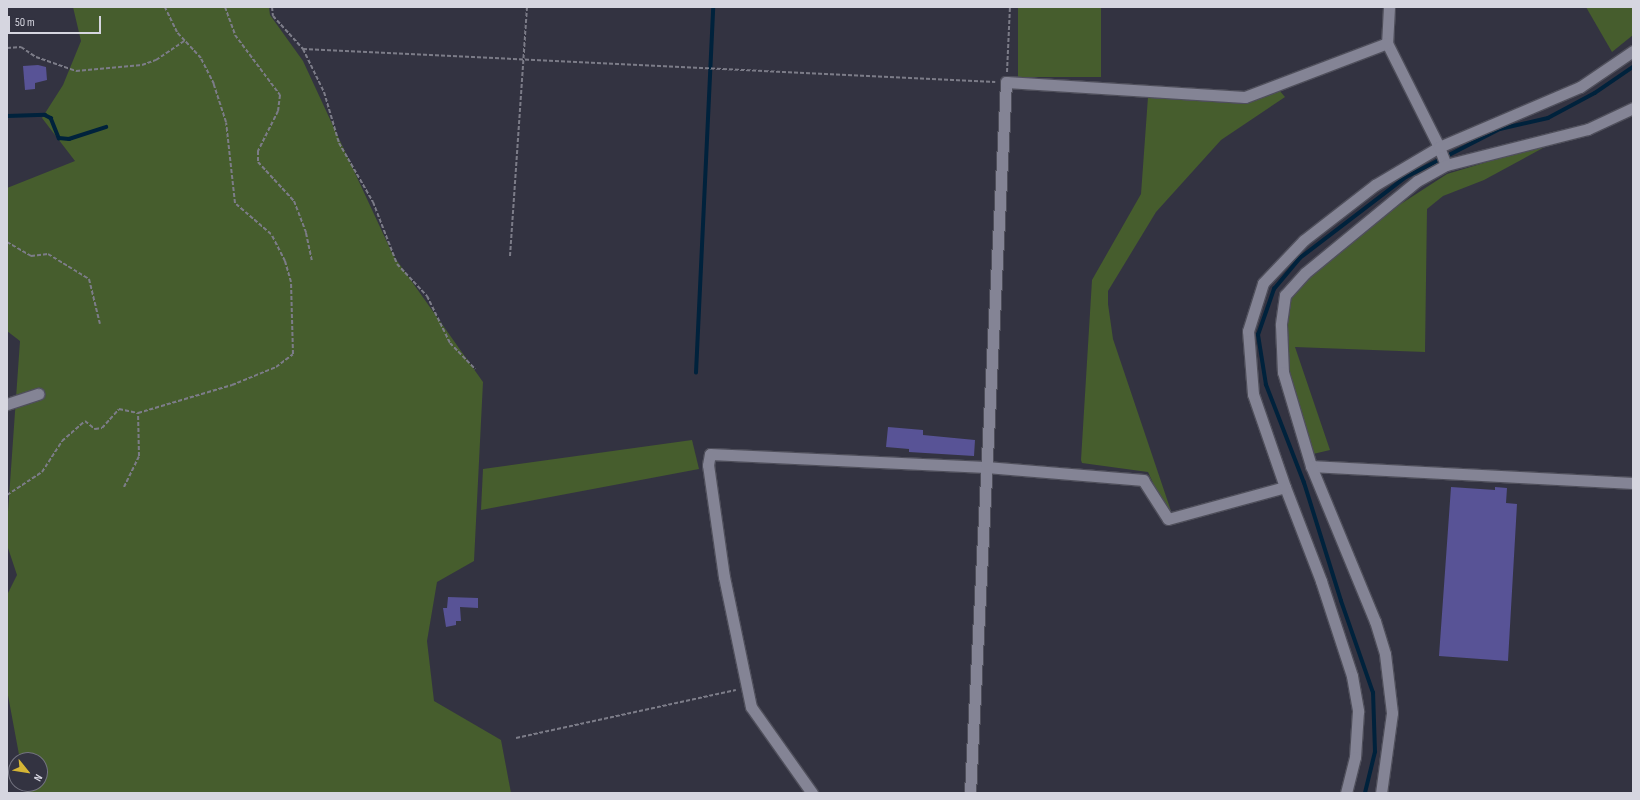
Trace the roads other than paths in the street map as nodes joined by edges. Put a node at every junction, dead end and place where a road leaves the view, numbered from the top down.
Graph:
1 (1389, 7) edge
2 (1387, 43) junction
3 (1633, 51) edge
4 (1633, 108) edge
5 (1439, 147) junction
6 (1446, 165) junction
7 (38, 394) dead end
8 (7, 404) edge
9 (1311, 466) junction
10 (986, 467) junction
11 (1633, 483) edge
12 (1286, 487) junction
13 (812, 793) edge
14 (970, 793) edge
15 (1346, 793) edge
16 (1381, 793) edge

1 - 2 street
2 - 5 street
2 - 10 street
3 - 5 street
4 - 6 street
5 - 6 street
5 - 12 street
6 - 9 street
7 - 8 street
9 - 11 street
9 - 16 street
10 - 12 street
10 - 13 street
10 - 14 street
12 - 15 street

